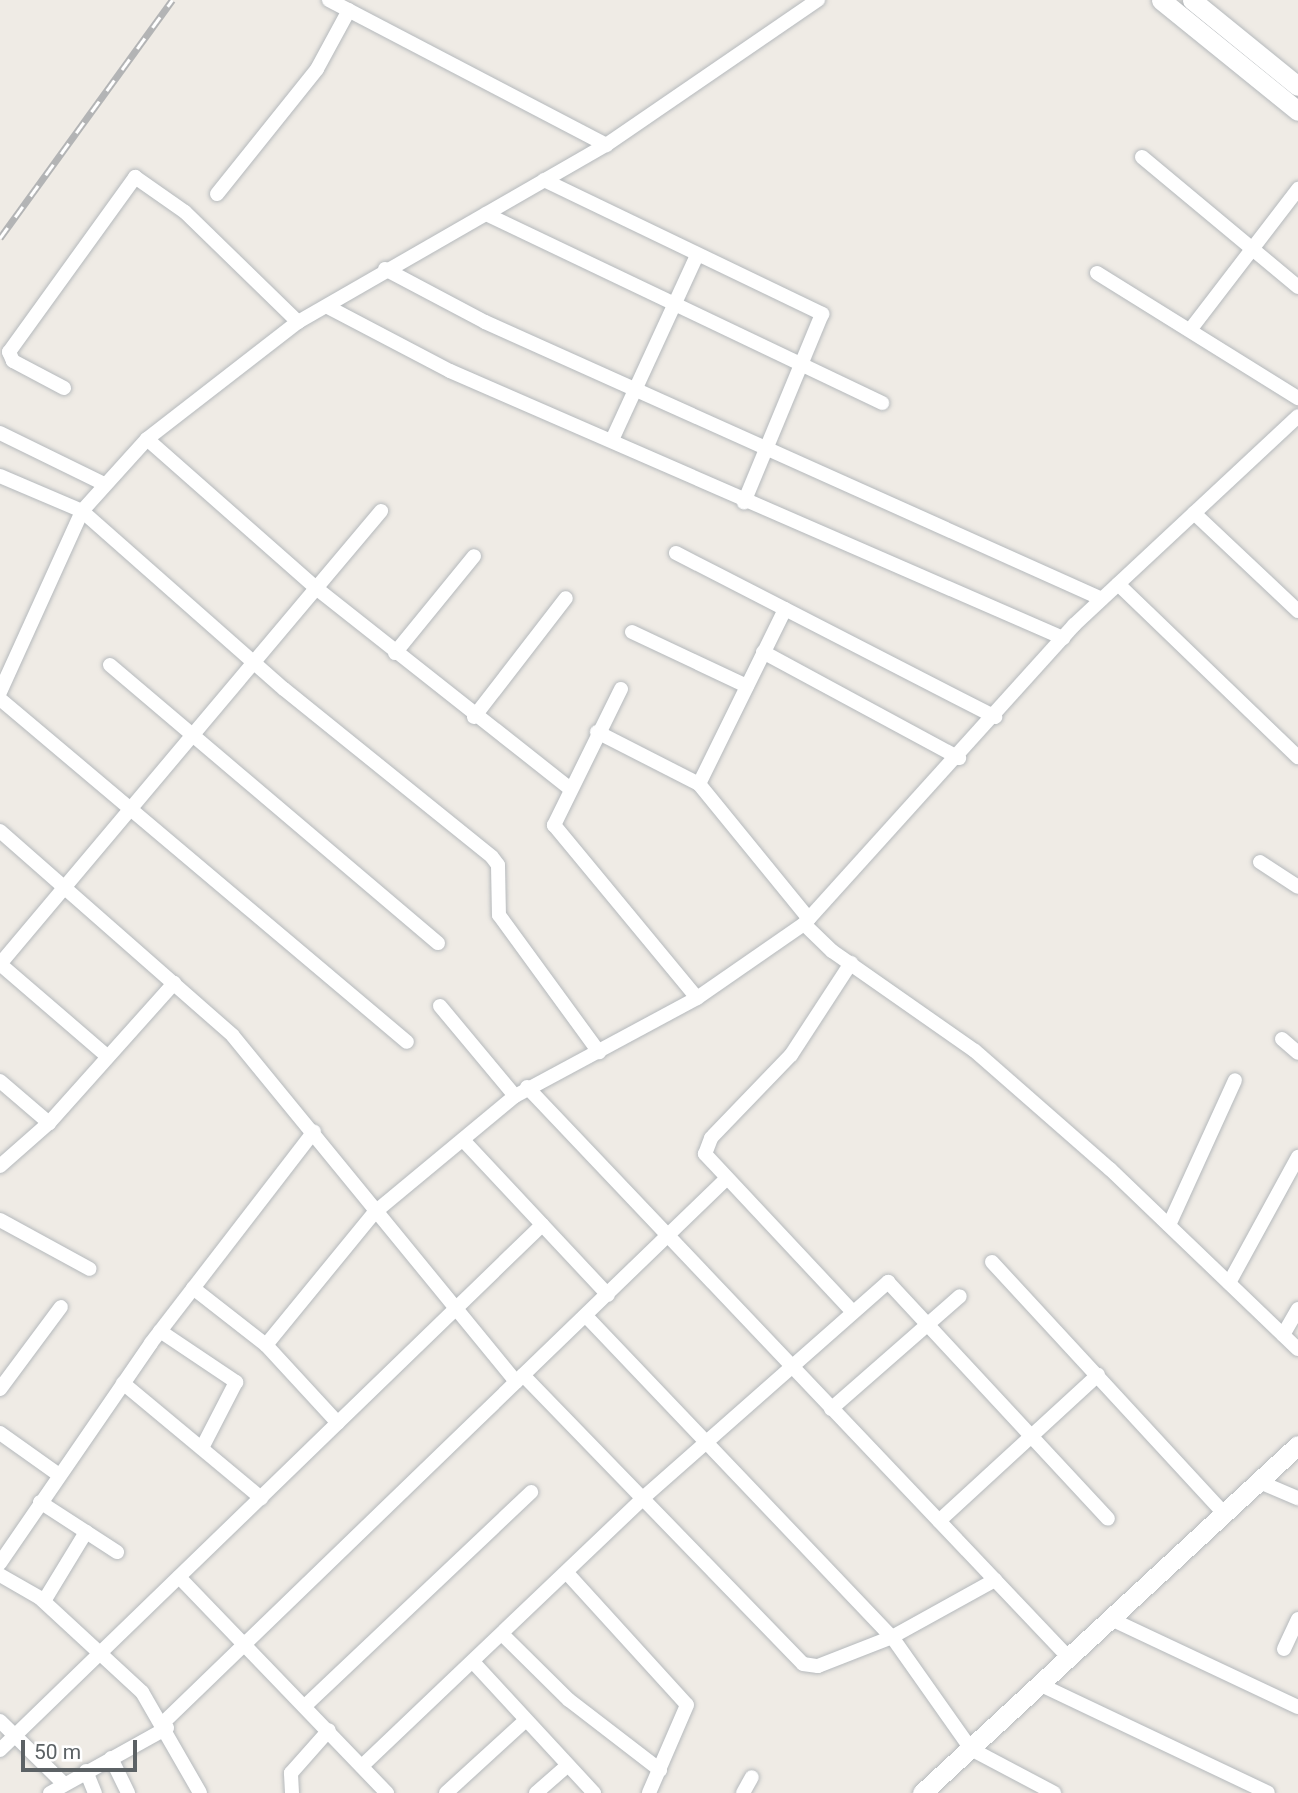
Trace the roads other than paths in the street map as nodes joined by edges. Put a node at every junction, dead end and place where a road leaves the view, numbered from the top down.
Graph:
1 (329, 0) edge
2 (818, 0) edge
3 (1161, 0) edge
4 (1192, 0) edge
5 (349, 10) junction
6 (1298, 86) edge
7 (1298, 111) edge
8 (606, 145) junction
9 (1142, 157) dead end
10 (544, 180) junction
11 (1298, 189) edge
12 (217, 194) dead end
13 (486, 214) junction
14 (1251, 248) junction
15 (696, 255) junction
16 (385, 269) junction
17 (1097, 273) dead end
18 (1298, 287) edge
19 (674, 306) junction
20 (328, 307) junction
21 (298, 322) junction
22 (1190, 330) junction
23 (803, 366) junction
24 (64, 388) dead end
25 (635, 390) junction
26 (1298, 398) edge
27 (882, 403) dead end
28 (1298, 416) edge
29 (0, 433) edge
30 (147, 439) junction
31 (612, 440) junction
32 (769, 448) junction
33 (0, 476) edge
34 (104, 484) junction
35 (744, 502) junction
36 (82, 511) junction
37 (381, 512) dead end
38 (1194, 513) junction
39 (676, 553) dead end
40 (474, 556) dead end
41 (1118, 584) junction
42 (316, 588) junction
43 (566, 598) dead end
44 (1102, 599) junction
45 (785, 609) junction
46 (1298, 611) edge
47 (632, 632) dead end
48 (1063, 638) junction
49 (763, 652) junction
50 (395, 653) junction
51 (253, 662) junction
52 (110, 665) dead end
53 (747, 686) junction
54 (621, 689) dead end
55 (0, 692) edge
56 (0, 699) edge
57 (995, 716) junction
58 (474, 717) junction
59 (597, 732) junction
60 (189, 738) junction
61 (1298, 757) edge
62 (959, 758) junction
63 (699, 784) junction
64 (569, 788) junction
65 (128, 811) junction
66 (0, 831) edge
67 (1260, 862) dead end
68 (66, 886) junction
69 (1298, 887) edge
70 (806, 921) junction
71 (438, 943) dead end
72 (0, 964) edge
73 (851, 964) junction
74 (174, 983) junction
75 (697, 998) junction
76 (440, 1006) dead end
77 (1282, 1039) dead end
78 (407, 1042) dead end
79 (599, 1052) junction
80 (1298, 1053) edge
81 (107, 1056) junction
82 (1235, 1080) dead end
83 (0, 1081) edge
84 (521, 1092) junction
85 (49, 1122) junction
86 (314, 1131) junction
87 (463, 1140) junction
88 (1298, 1157) edge
89 (0, 1166) edge
90 (726, 1180) junction
91 (374, 1213) junction
92 (0, 1220) edge
93 (542, 1225) junction
94 (1169, 1225) junction
95 (667, 1239) junction
96 (992, 1262) dead end
97 (90, 1269) dead end
98 (1229, 1283) junction
99 (193, 1288) junction
100 (608, 1295) junction
101 (960, 1296) dead end
102 (61, 1307) dead end
103 (1298, 1309) edge
104 (454, 1310) junction
105 (851, 1310) junction
106 (586, 1316) junction
107 (930, 1325) junction
108 (160, 1331) junction
109 (1283, 1335) junction
110 (266, 1345) junction
111 (1298, 1349) edge
112 (790, 1366) junction
113 (6, 1371) edge
114 (1098, 1375) junction
115 (520, 1379) junction
116 (123, 1383) junction
117 (0, 1389) edge
118 (831, 1409) junction
119 (338, 1423) junction
120 (0, 1433) edge
121 (1032, 1436) junction
122 (705, 1443) junction
123 (1298, 1445) edge
124 (203, 1446) junction
125 (59, 1475) junction
126 (1262, 1483) junction
127 (531, 1492) dead end
128 (261, 1498) junction
129 (643, 1498) junction
130 (1298, 1499) edge
131 (40, 1502) junction
132 (1226, 1516) junction
133 (1108, 1519) dead end
134 (939, 1521) junction
135 (86, 1532) junction
136 (117, 1552) dead end
137 (0, 1563) edge
138 (567, 1573) junction
139 (0, 1575) edge
140 (179, 1577) junction
141 (995, 1580) junction
142 (44, 1601) junction
143 (1298, 1619) edge
144 (1113, 1620) junction
145 (504, 1636) junction
146 (892, 1637) junction
147 (246, 1641) junction
148 (1284, 1649) dead end
149 (101, 1652) junction
150 (1070, 1659) junction
151 (474, 1663) junction
152 (1041, 1685) junction
153 (306, 1705) junction
154 (1298, 1707) edge
155 (526, 1720) junction
156 (0, 1721) edge
157 (165, 1725) junction
158 (329, 1730) junction
159 (16, 1734) junction
160 (971, 1749) junction
161 (0, 1750) edge
162 (111, 1758) junction
163 (362, 1766) junction
164 (567, 1766) junction
165 (660, 1770) junction
166 (86, 1771) junction
167 (752, 1777) dead end
168 (63, 1783) junction
169 (50, 1793) edge
170 (95, 1793) edge
171 (128, 1793) edge
172 (200, 1793) edge
173 (292, 1793) edge
174 (387, 1793) edge
175 (446, 1793) edge
176 (536, 1793) edge
177 (594, 1793) edge
178 (649, 1793) edge
179 (743, 1793) edge
180 (922, 1793) edge
181 (1054, 1793) edge
182 (1268, 1793) edge

1 - 5 street
2 - 8 street
3 - 7 street
4 - 6 street
5 - 8 street
5 - 12 street
8 - 10 street
9 - 14 street
10 - 13 street
10 - 15 street
11 - 14 street
13 - 16 street
13 - 19 street
14 - 18 street
14 - 22 street
15 - 19 street
15 - 23 street
16 - 20 street
16 - 25 street
17 - 22 street
19 - 23 street
19 - 25 street
20 - 21 street
20 - 31 street
21 - 24 street
21 - 30 street
22 - 26 street
23 - 27 street
23 - 32 street
25 - 31 street
25 - 32 street
28 - 38 street
29 - 34 street
30 - 34 street
30 - 42 street
31 - 35 street
32 - 35 street
32 - 44 street
33 - 36 street
34 - 36 street
35 - 48 street
36 - 51 street
36 - 55 street
37 - 42 street
38 - 41 street
38 - 46 street
39 - 45 street
40 - 50 street
41 - 44 street
41 - 61 street
42 - 50 street
42 - 51 street
43 - 58 street
44 - 48 street
45 - 49 street
45 - 57 street
47 - 53 street
48 - 57 street
49 - 53 street
49 - 62 street
50 - 58 street
51 - 60 street
51 - 79 street
52 - 60 street
53 - 63 street
54 - 59 street
56 - 65 street
57 - 62 street
58 - 64 street
59 - 63 street
59 - 64 street
60 - 65 street
60 - 71 street
62 - 70 street
63 - 70 street
64 - 75 street
65 - 68 street
65 - 78 street
66 - 68 street
67 - 69 street
68 - 72 street
68 - 74 street
70 - 73 street
70 - 75 street
72 - 81 street
73 - 90 street
73 - 94 street
74 - 81 street
74 - 86 street
75 - 79 street
76 - 84 street
77 - 80 street
79 - 84 street
81 - 85 street
82 - 94 street
83 - 85 street
84 - 87 street
84 - 95 street
85 - 89 street
86 - 91 street
86 - 99 street
87 - 91 street
87 - 93 street
88 - 98 street
90 - 95 street
90 - 105 street
91 - 104 street
91 - 110 street
92 - 97 street
93 - 100 street
93 - 104 street
94 - 98 street
95 - 100 street
95 - 112 street
96 - 114 street
98 - 109 street
99 - 108 street
99 - 110 street
100 - 106 street
101 - 107 street
102 - 113 street
103 - 109 street
104 - 115 street
104 - 119 street
105 - 107 street
105 - 112 street
106 - 115 street
106 - 122 street
107 - 118 street
107 - 121 street
108 - 116 street
108 - 124 street
109 - 111 street
110 - 119 street
112 - 118 street
112 - 122 street
113 - 117 street
114 - 121 street
114 - 132 street
115 - 129 street
115 - 147 street
116 - 124 street
116 - 125 street
118 - 134 street
119 - 128 street
120 - 125 street
121 - 133 street
121 - 134 street
122 - 129 street
122 - 146 street
123 - 126 street
124 - 128 street
125 - 131 street
126 - 130 street
126 - 132 street
127 - 153 street
128 - 140 street
129 - 138 street
129 - 146 street
131 - 135 street
131 - 137 street
132 - 144 street
134 - 141 street
135 - 136 street
135 - 142 street
138 - 145 street
138 - 165 street
139 - 142 street
140 - 147 street
140 - 149 street
141 - 146 street
141 - 150 street
142 - 149 street
143 - 148 street
144 - 150 street
144 - 154 street
145 - 151 street
145 - 165 street
146 - 160 street
147 - 153 street
147 - 157 street
149 - 157 street
149 - 159 street
150 - 152 street
151 - 155 street
151 - 163 street
152 - 160 street
152 - 182 street
153 - 158 street
155 - 164 street
155 - 175 street
156 - 159 street
157 - 162 street
157 - 172 street
158 - 163 street
158 - 173 street
159 - 161 street
159 - 168 street
160 - 180 street
160 - 181 street
162 - 166 street
162 - 171 street
163 - 174 street
164 - 176 street
164 - 177 street
165 - 178 street
166 - 168 street
166 - 170 street
167 - 179 street
168 - 169 street

